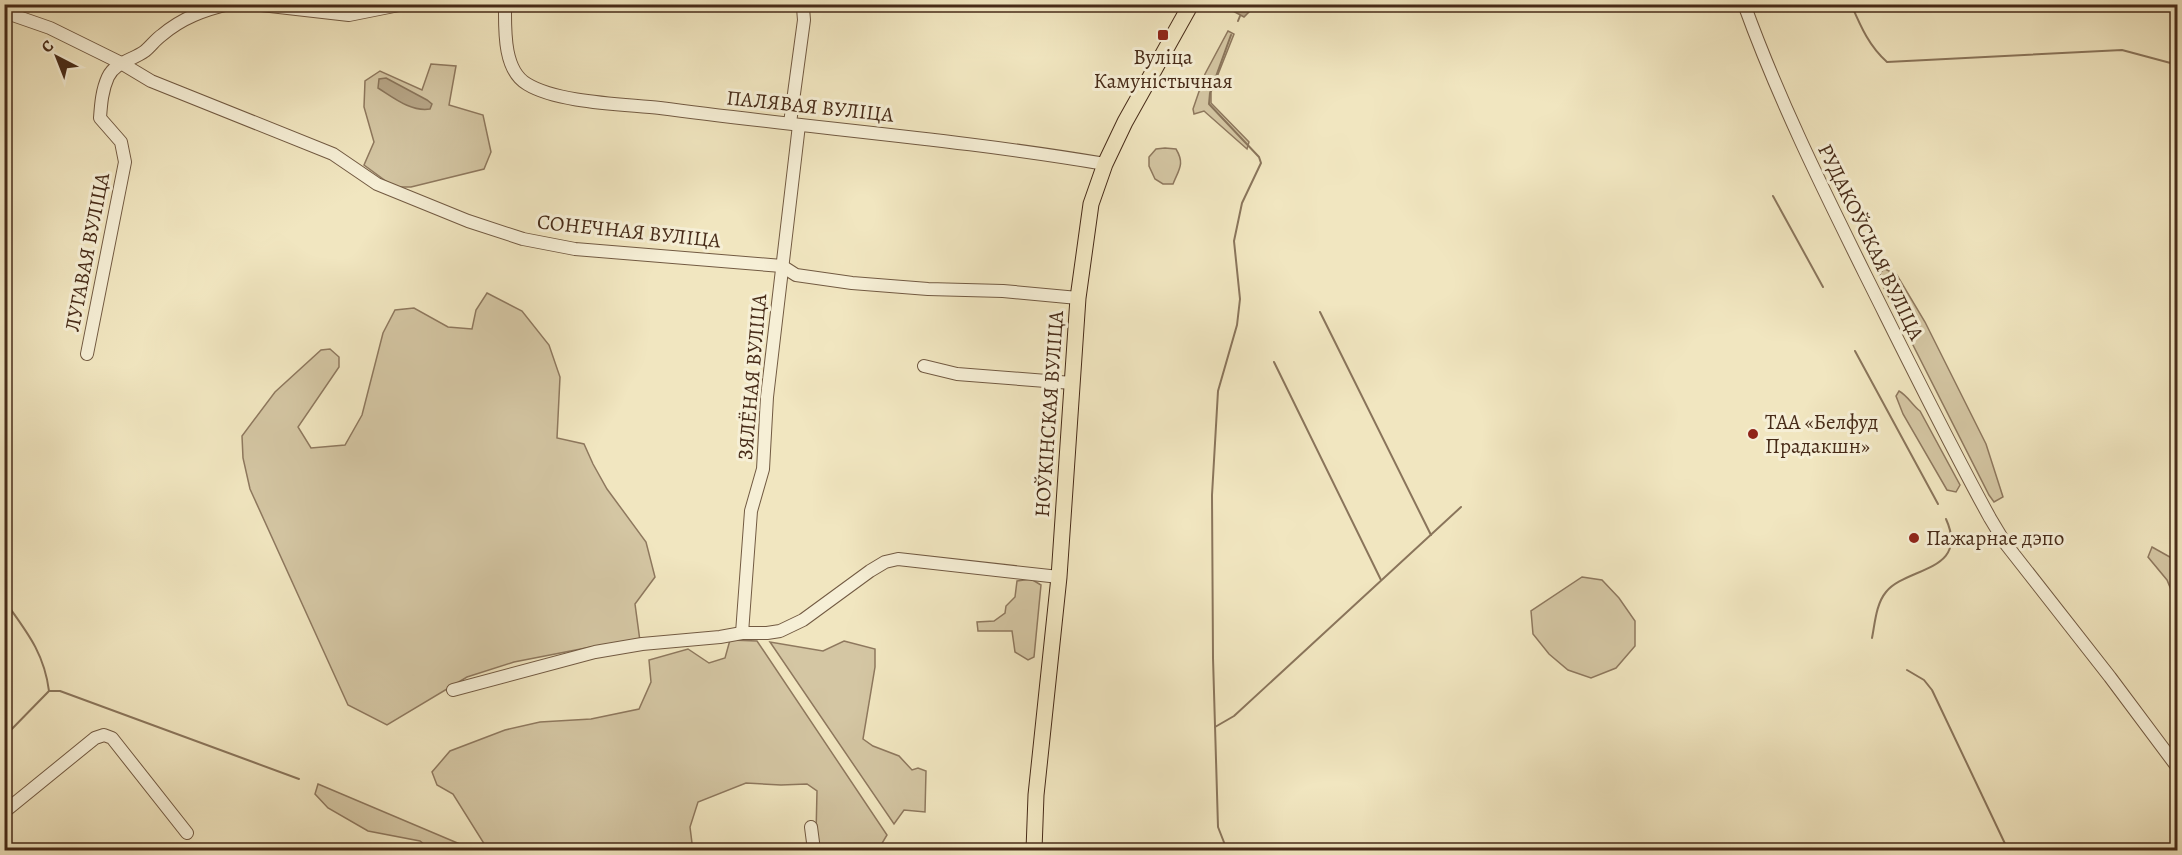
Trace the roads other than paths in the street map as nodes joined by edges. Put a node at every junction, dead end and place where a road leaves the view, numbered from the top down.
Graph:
1 (229, 4) edge
2 (252, 4) edge
3 (404, 4) edge
4 (796, 4) edge
5 (1191, 4) edge
6 (1744, 4) edge
7 (504, 6) edge
8 (5, 13) edge
9 (121, 63) junction
10 (794, 124) junction
11 (1105, 164) junction
12 (782, 267) junction
13 (1078, 298) junction
14 (87, 354) dead end
15 (924, 366) dead end
16 (1072, 383) junction
17 (1059, 577) junction
18 (742, 633) junction
19 (453, 690) dead end
20 (2178, 768) edge
21 (4, 812) edge
22 (810, 827) dead end
23 (187, 832) dead end
24 (814, 850) edge
25 (1034, 850) edge

1 - 9 street
2 - 3 street
4 - 10 street, ЗЯЛЁНАЯ ВУЛІЦА
5 - 11 main road, НОЎКІНСКАЯ ВУЛІЦА
6 - 20 street, РУДАКОЎСКАЯ ВУЛІЦА
7 - 10 street, ПАЛЯВАЯ ВУЛІЦА
8 - 9 street, СОНЕЧНАЯ ВУЛІЦА
9 - 12 street, СОНЕЧНАЯ ВУЛІЦА
9 - 14 street, ЛУГАВАЯ ВУЛІЦА
10 - 11 street, ПАЛЯВАЯ ВУЛІЦА
10 - 12 street, ЗЯЛЁНАЯ ВУЛІЦА
11 - 13 main road, НОЎКІНСКАЯ ВУЛІЦА
12 - 13 street, СОНЕЧНАЯ ВУЛІЦА
12 - 18 street, ЗЯЛЁНАЯ ВУЛІЦА
13 - 16 main road, НОЎКІНСКАЯ ВУЛІЦА
15 - 16 street
16 - 17 main road, НОЎКІНСКАЯ ВУЛІЦА
17 - 18 street
17 - 25 main road, НОЎКІНСКАЯ ВУЛІЦА
18 - 19 street
21 - 23 street
22 - 24 street

